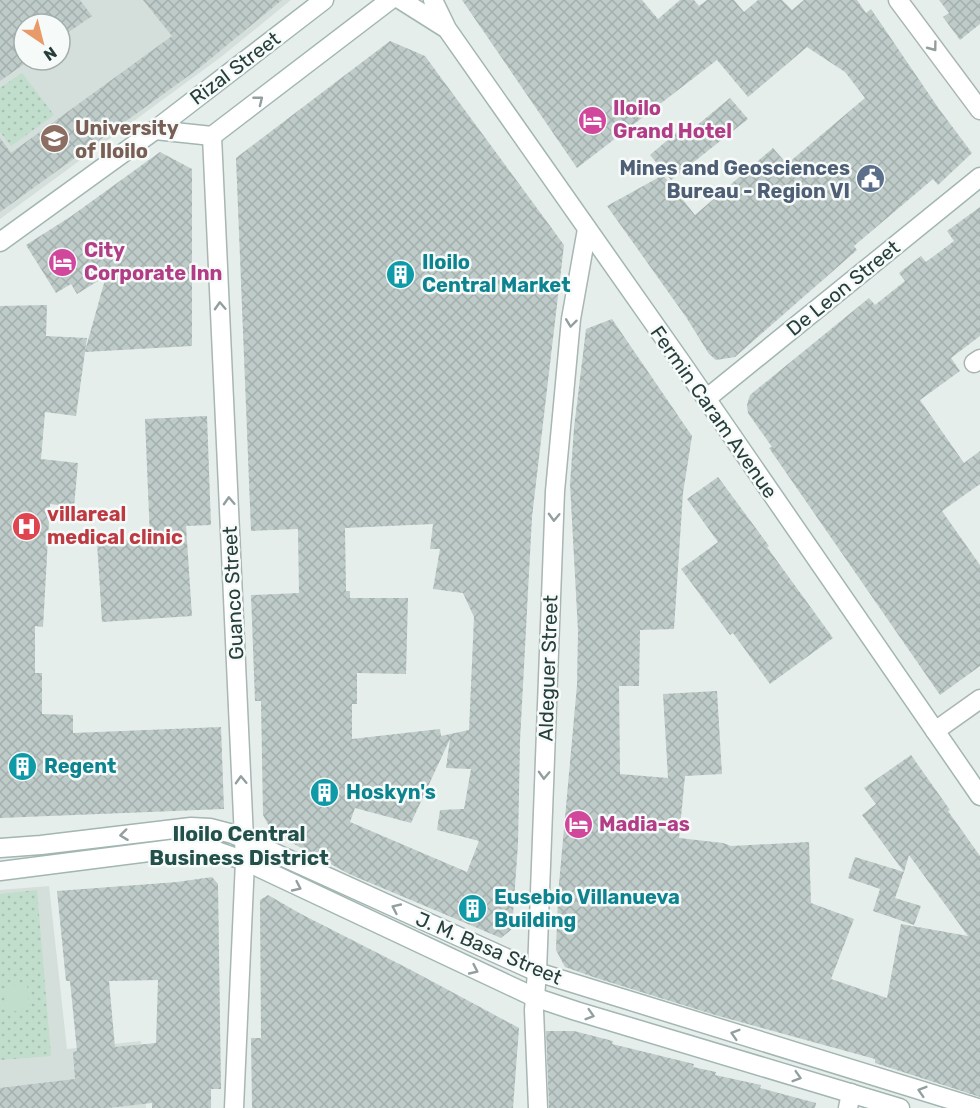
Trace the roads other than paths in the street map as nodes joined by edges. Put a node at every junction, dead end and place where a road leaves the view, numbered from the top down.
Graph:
1 (324, 0) edge
2 (390, 0) edge
3 (401, 0) edge
4 (433, 0) edge
5 (898, 0) edge
6 (447, 29) junction
7 (980, 110) edge
8 (155, 130) junction
9 (212, 136) junction
10 (980, 177) edge
11 (587, 229) junction
12 (0, 242) edge
13 (706, 399) junction
14 (980, 699) edge
15 (935, 731) junction
16 (980, 796) edge
17 (243, 838) junction
18 (0, 848) edge
19 (245, 861) junction
20 (0, 871) edge
21 (537, 972) junction
22 (534, 997) junction
23 (850, 1101) edge
24 (234, 1108) edge
25 (538, 1108) edge
26 (900, 1108) edge
27 (978, 1108) edge

1 - 8 street, Rizal Street
9 -> 2 street, Rizal Street
3 - 6 street, Fermin Caram Avenue
4 - 6 street, Fermin Caram Avenue
5 -> 7 street
6 - 11 street, Fermin Caram Avenue
8 - 9 street
8 - 12 street, Rizal Street
17 -> 9 street, Guanco Street
10 - 13 street, De Leon Street
11 - 13 street, Fermin Caram Avenue
11 -> 21 street, Aldeguer Street
13 - 15 street, Fermin Caram Avenue
14 - 15 street
15 - 16 street, Fermin Caram Avenue
17 -> 18 street, J. M. Basa Street
17 - 19 street, Guanco Street
21 -> 17 street, J. M. Basa Street
19 - 20 street, J. M. Basa Street
19 -> 22 street, J. M. Basa Street
19 - 24 street, Guanco Street
21 - 22 street, Aldeguer Street
27 -> 21 street, J. M. Basa Street
22 -> 23 street, J. M. Basa Street
22 - 25 street, Aldeguer Street
23 - 26 street, J. M. Basa Street

